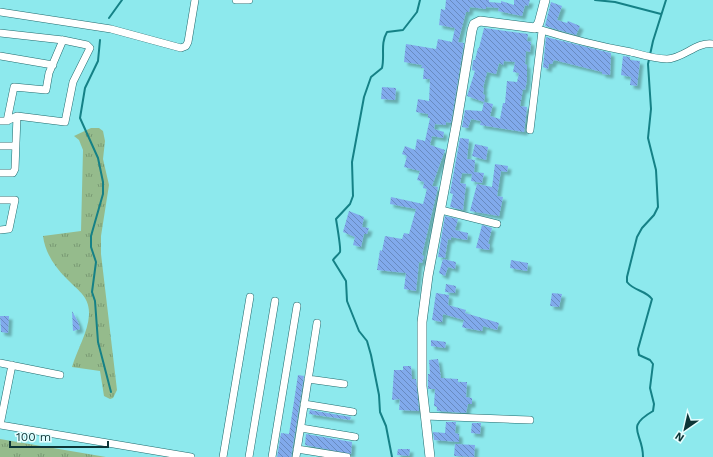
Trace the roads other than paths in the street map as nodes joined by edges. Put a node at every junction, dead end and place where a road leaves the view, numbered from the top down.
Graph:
1 (195, 0) edge
2 (236, 0) edge
3 (249, 0) edge
4 (545, 0) edge
5 (0, 12) edge
6 (538, 30) junction
7 (0, 32) edge
8 (63, 40) junction
9 (713, 44) edge
10 (0, 56) edge
11 (52, 65) junction
12 (17, 116) junction
13 (4, 121) edge
14 (530, 130) dead end
15 (0, 146) edge
16 (15, 146) junction
17 (0, 173) edge
18 (0, 200) edge
19 (441, 210) junction
20 (497, 224) dead end
21 (0, 230) edge
22 (250, 297) dead end
23 (275, 301) dead end
24 (297, 306) dead end
25 (317, 323) dead end
26 (0, 363) edge
27 (12, 365) junction
28 (60, 375) dead end
29 (308, 379) junction
30 (344, 384) dead end
31 (304, 404) junction
32 (353, 412) dead end
33 (424, 416) junction
34 (530, 420) dead end
35 (0, 425) edge
36 (300, 428) junction
37 (355, 437) dead end
38 (297, 449) junction
39 (191, 457) edge
40 (223, 457) edge
41 (249, 457) edge
42 (272, 457) edge
43 (296, 457) edge
44 (347, 457) edge
45 (430, 457) edge

1 - 5 street
2 - 3 street
4 - 6 street
6 - 9 street
6 - 14 street
6 - 19 street
7 - 8 street
8 - 11 street
8 - 12 street
10 - 11 street
11 - 13 street
12 - 13 street
12 - 16 street
15 - 16 street
16 - 17 street
18 - 21 street
19 - 20 street
19 - 33 street
22 - 40 street
23 - 41 street
24 - 42 street
25 - 29 street
26 - 27 street
27 - 28 street
27 - 35 street
29 - 30 street
29 - 31 street
31 - 32 street
31 - 36 street
33 - 34 street
33 - 45 street
35 - 39 street
36 - 37 street
36 - 38 street
38 - 43 street
38 - 44 street

